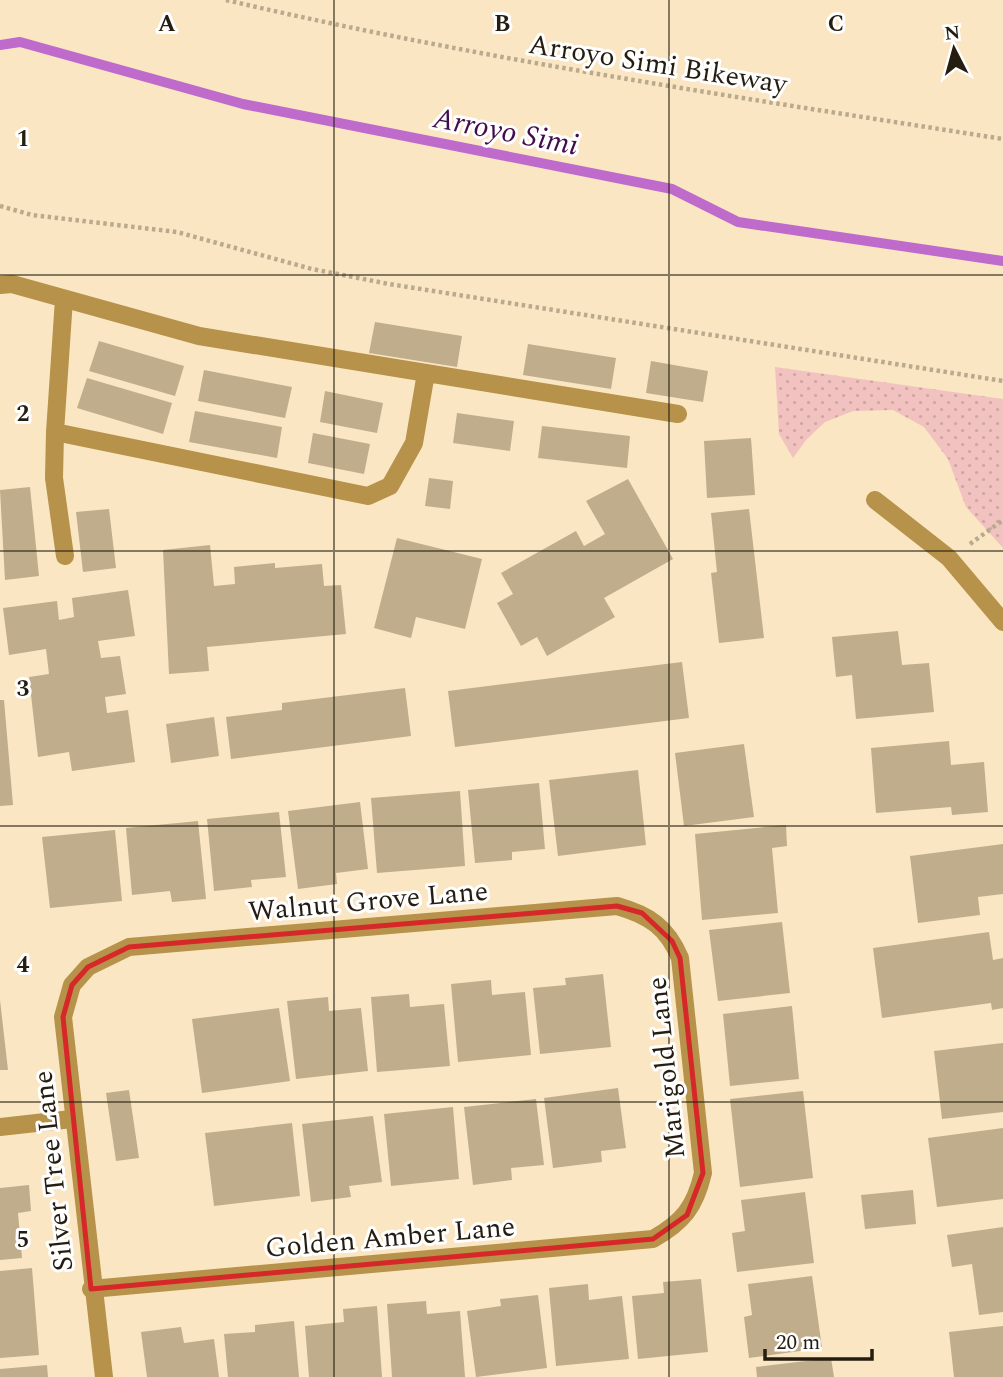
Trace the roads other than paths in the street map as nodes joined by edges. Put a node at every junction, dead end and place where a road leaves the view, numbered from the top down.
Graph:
1 (0, 285) edge
2 (64, 299) junction
3 (426, 373) junction
4 (677, 414) dead end
5 (55, 432) junction
6 (875, 500) dead end
7 (65, 556) dead end
8 (1003, 622) edge
9 (655, 920) joint
10 (88, 967) joint
11 (72, 1119) junction
12 (0, 1127) edge
13 (687, 1215) joint
14 (91, 1289) junction
15 (104, 1377) edge

1 - 2 street
2 - 3 street
2 - 5 street
3 - 4 street
3 - 5 street
5 - 7 street
6 - 8 street
9 - 10 street, Walnut Grove Lane
9 - 13 street, Marigold Lane
10 - 11 street, Silver Tree Lane
11 - 12 street
11 - 14 street, Silver Tree Lane
13 - 14 street, Golden Amber Lane
14 - 15 street, Silver Tree Lane

